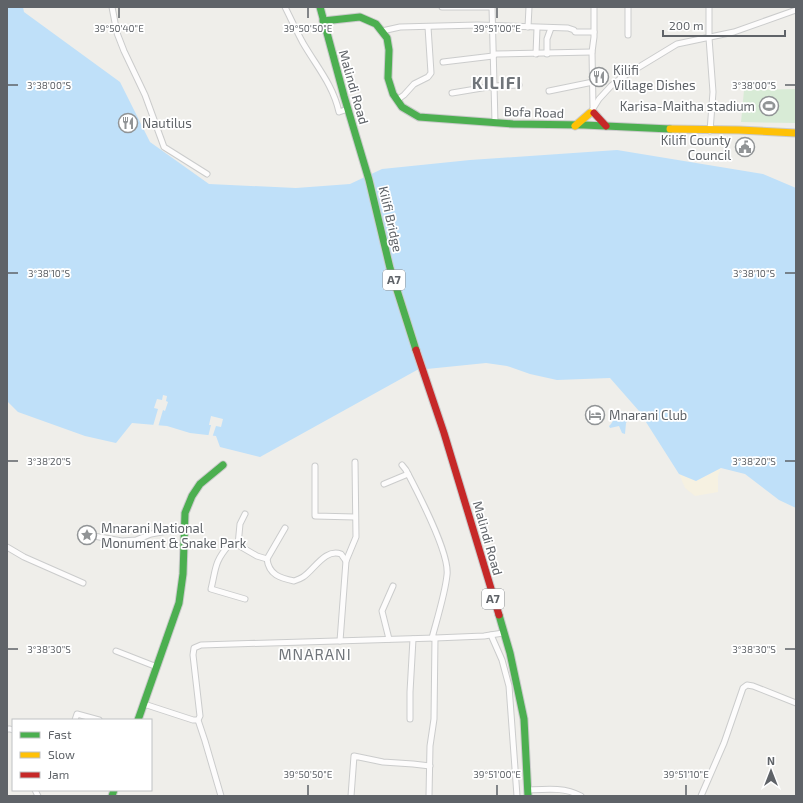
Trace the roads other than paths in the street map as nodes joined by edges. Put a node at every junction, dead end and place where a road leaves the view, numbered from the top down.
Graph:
1 (112, 7) edge
2 (285, 7) edge
3 (320, 7) edge
4 (442, 7) edge
5 (492, 7) edge
6 (529, 7) edge
7 (594, 7) edge
8 (628, 7) edge
9 (709, 7) edge
10 (796, 10) edge
11 (324, 24) junction
12 (491, 25) junction
13 (428, 27) junction
14 (528, 27) junction
15 (537, 28) junction
16 (551, 28) junction
17 (382, 31) junction
18 (594, 32) junction
19 (628, 35) dead end
20 (709, 38) junction
21 (592, 52) junction
22 (536, 54) junction
23 (547, 54) junction
24 (493, 56) junction
25 (443, 62) dead end
26 (593, 82) junction
27 (494, 86) junction
28 (519, 86) dead end
29 (549, 91) dead end
30 (452, 93) dead end
31 (397, 100) junction
32 (348, 109) junction
33 (593, 110) junction
34 (495, 123) junction
35 (584, 125) junction
36 (575, 126) junction
37 (592, 126) junction
38 (606, 126) junction
39 (710, 131) junction
40 (796, 133) edge
41 (360, 150) joint
42 (207, 174) dead end
43 (435, 407) joint
44 (355, 462) dead end
45 (223, 465) dead end
46 (402, 465) dead end
47 (315, 466) dead end
48 (408, 474) junction
49 (384, 484) dead end
50 (245, 514) dead end
51 (355, 517) junction
52 (184, 528) junction
53 (285, 528) dead end
54 (88, 535) dead end
55 (238, 545) junction
56 (7, 547) edge
57 (267, 559) junction
58 (346, 561) junction
59 (83, 583) dead end
60 (393, 586) dead end
61 (245, 599) dead end
62 (503, 633) junction
63 (491, 635) junction
64 (433, 638) junction
65 (389, 639) junction
66 (413, 639) junction
67 (340, 641) junction
68 (116, 651) dead end
69 (157, 667) junction
70 (796, 703) edge
71 (144, 704) junction
72 (75, 719) edge
73 (95, 719) edge
74 (138, 719) edge
75 (410, 719) dead end
76 (198, 720) junction
77 (430, 766) junction
78 (528, 793) edge
79 (221, 796) edge
80 (352, 796) edge
81 (429, 796) edge
82 (517, 796) edge
83 (581, 796) edge
84 (701, 796) edge

1 - 42 street
2 - 32 street
3 - 11 main road, Malindi Road / A7
4 - 5 street
5 - 12 street
6 - 14 street
7 - 18 street
8 - 19 street
9 - 20 street
10 - 20 street
11 - 17 main road
11 - 32 main road, Malindi Road / A7
12 - 13 street
12 - 14 street
12 - 24 street
13 - 17 street
13 - 31 street
14 - 15 street
15 - 16 street
15 - 22 street
16 - 18 street
16 - 23 street
17 - 31 main road, Bofa Road
18 - 21 street
20 - 33 street
20 - 39 street
21 - 23 street
21 - 26 street
22 - 23 street
22 - 24 street
24 - 25 street
24 - 27 street
26 - 29 street
26 - 33 street
27 - 28 street
27 - 30 street
27 - 34 street
31 - 34 main road, Bofa Road
32 - 41 main road, Malindi Road / A7
33 - 35 street
33 - 36 main road
33 - 37 street
33 - 38 main road
34 - 36 main road, Bofa Road
35 - 36 main road, Bofa Road
35 - 37 main road, Bofa Road
37 - 38 main road, Bofa Road
38 - 39 main road, Bofa Road
39 - 40 main road, Bofa Road
41 - 43 main road, Kilifi Bridge / A7
43 - 62 main road, Malindi Road / A7
44 - 51 street
45 - 52 main road
46 - 48 street
47 - 51 street
48 - 49 street
48 - 64 street
50 - 55 street
51 - 58 street
52 - 54 street
52 - 69 main road
53 - 57 street
55 - 57 street
55 - 61 street
56 - 59 street
57 - 58 street
58 - 67 street
60 - 65 street
62 - 63 street
62 - 78 main road, Malindi Road / A7
63 - 64 street
63 - 82 street
64 - 66 street
64 - 77 street
65 - 66 street
65 - 67 street
66 - 75 street
67 - 76 street
68 - 69 street
69 - 71 main road
70 - 84 street
71 - 74 main road
71 - 76 street
72 - 73 street
76 - 79 street
77 - 80 street
77 - 81 street
78 - 83 street

